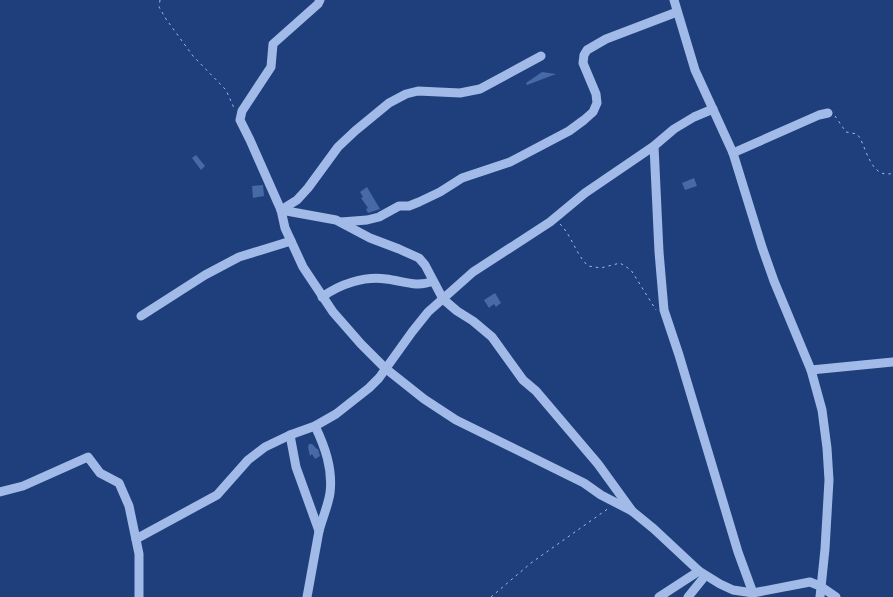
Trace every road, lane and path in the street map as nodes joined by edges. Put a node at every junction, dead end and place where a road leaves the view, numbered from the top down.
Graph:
1 (160, 0) edge
2 (320, 0) edge
3 (674, 0) edge
4 (677, 12) junction
5 (541, 56) dead end
6 (714, 109) junction
7 (828, 113) joint
8 (240, 117) junction
9 (654, 146) junction
10 (733, 153) junction
11 (893, 173) edge
12 (281, 210) junction
13 (554, 218) junction
14 (340, 222) junction
15 (291, 241) junction
16 (433, 281) junction
17 (322, 297) junction
18 (444, 299) junction
19 (658, 312) dead end
20 (141, 316) dead end
21 (893, 362) edge
22 (385, 368) junction
23 (811, 370) junction
24 (315, 426) junction
25 (290, 435) junction
26 (0, 492) edge
27 (616, 503) junction
28 (632, 511) junction
29 (319, 531) junction
30 (136, 539) junction
31 (702, 573) junction
32 (820, 586) junction
33 (753, 593) junction
34 (139, 597) edge
35 (307, 597) edge
36 (491, 597) edge
37 (659, 597) edge
38 (688, 597) edge
39 (820, 597) edge
40 (836, 597) edge

1 - 8 path
2 - 8 street
3 - 4 street
4 - 6 street
4 - 14 street
5 - 12 street
6 - 9 street
6 - 10 street
7 - 10 street
7 - 11 path
8 - 12 street
9 - 13 street
9 - 33 street
10 - 23 street
12 - 14 street
12 - 15 street
13 - 18 street
13 - 19 path
14 - 16 street
15 - 17 street
15 - 20 street
16 - 17 street
16 - 18 street
17 - 22 street
18 - 22 street
18 - 28 street
21 - 23 street
22 - 24 street
22 - 27 street
23 - 32 street
24 - 25 street
24 - 29 street
25 - 29 street
25 - 30 street
26 - 30 street
27 - 28 street
27 - 36 path
28 - 31 street
29 - 35 street
30 - 34 street
31 - 33 street
31 - 37 street
31 - 38 street
32 - 33 street
32 - 39 street
32 - 40 street

